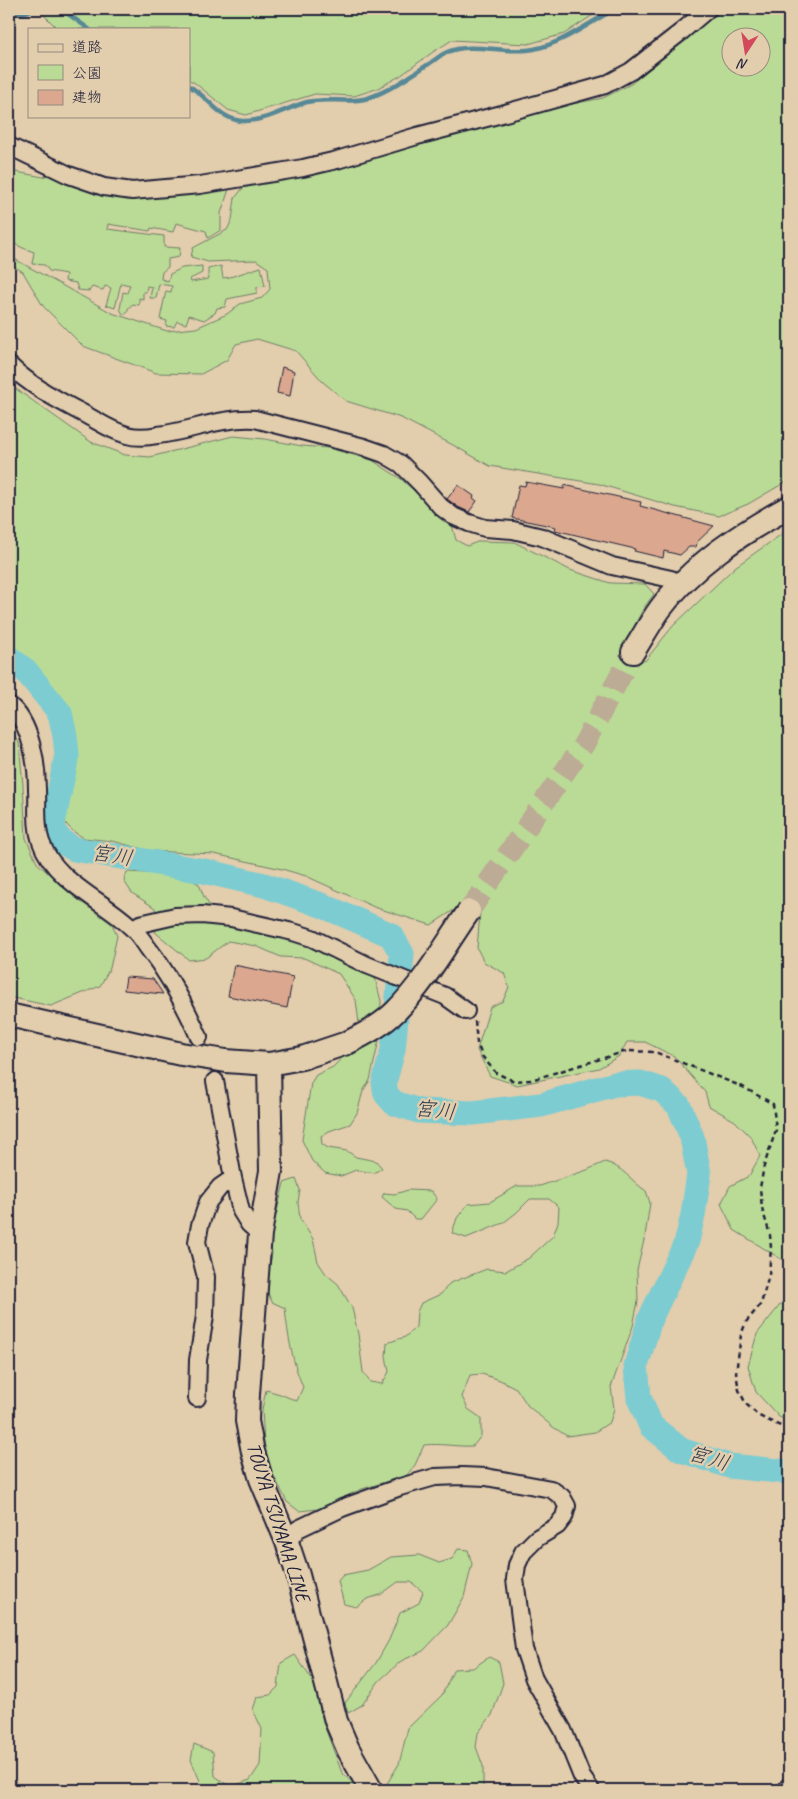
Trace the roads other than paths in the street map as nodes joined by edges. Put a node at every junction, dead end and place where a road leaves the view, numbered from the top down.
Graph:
1 (708, 9) edge
2 (9, 146) edge
3 (9, 365) edge
4 (789, 507) edge
5 (680, 586) junction
6 (634, 652) tunnel mouth
7 (9, 705) edge
8 (469, 911) tunnel mouth
9 (133, 929) junction
10 (466, 1011) road end
11 (9, 1015) edge
12 (199, 1037) dead end
13 (269, 1064) junction
14 (215, 1081) dead end
15 (233, 1178) junction
16 (260, 1234) junction
17 (196, 1398) dead end
18 (287, 1542) junction
19 (789, 1786) edge
20 (371, 1790) edge
21 (592, 1790) edge
22 (786, 1790) edge

1 - 2 street
3 - 5 street
4 - 5 main road
5 - 6 main road
7 - 9 street
8 - 13 main road, bridge
9 - 10 street
9 - 12 street
11 - 13 main road
13 - 16 main road, TOUYA TSUYAMA LINE
14 - 15 street
15 - 16 street
15 - 17 street
16 - 18 main road, TOUYA TSUYAMA LINE
18 - 20 main road, TOUYA TSUYAMA LINE
18 - 21 street
19 - 22 street

